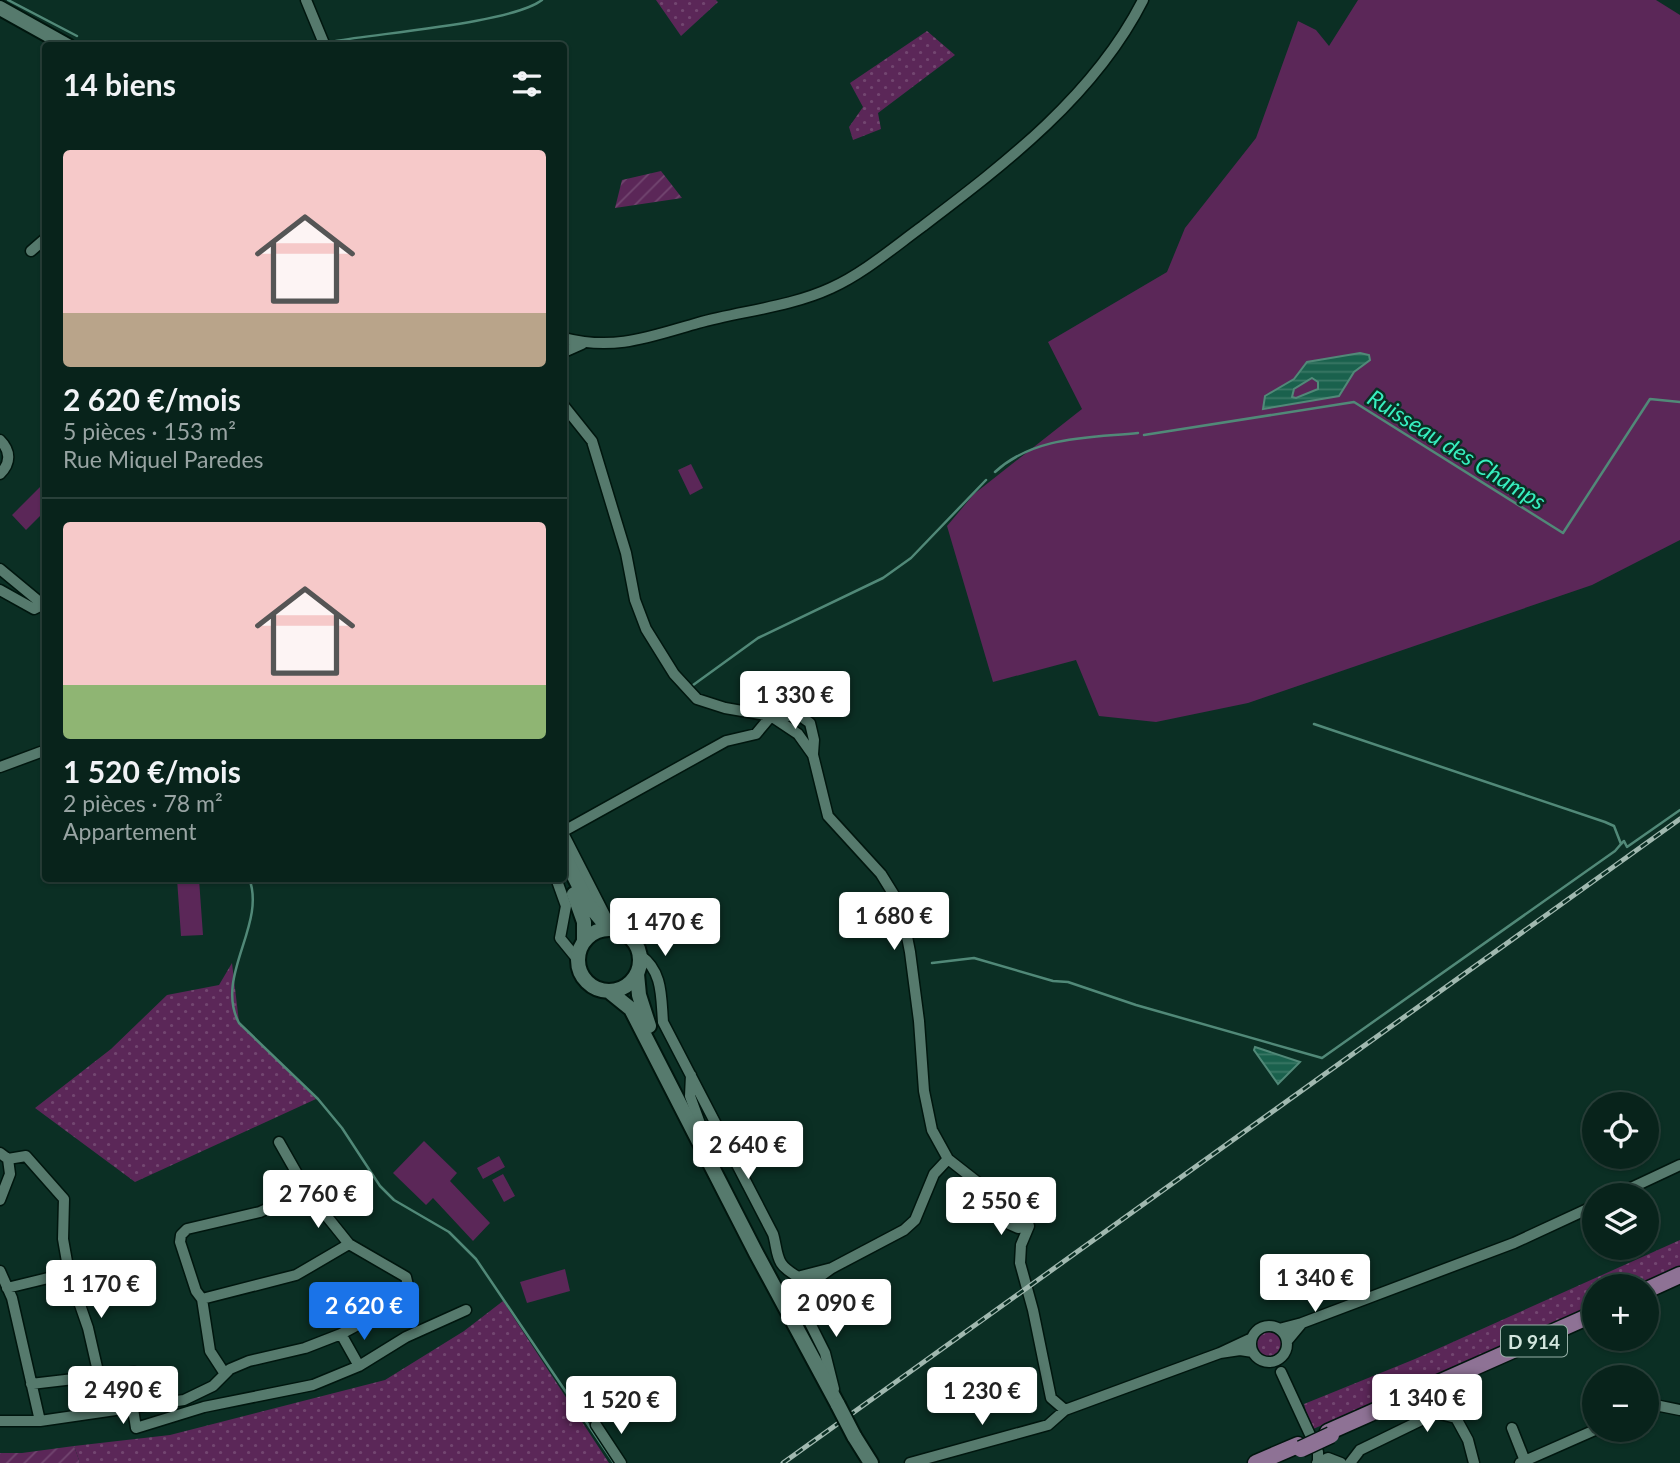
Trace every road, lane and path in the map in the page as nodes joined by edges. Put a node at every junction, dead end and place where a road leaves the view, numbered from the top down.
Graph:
1 (306, 0) edge
2 (1143, 0) edge
3 (0, 8) edge
4 (0, 15) edge
5 (49, 42) edge
6 (61, 42) edge
7 (323, 42) edge
8 (42, 241) edge
9 (31, 251) dead end
10 (567, 339) edge
11 (584, 343) junction
12 (567, 351) edge
13 (567, 410) edge
14 (0, 440) edge
15 (0, 474) edge
16 (0, 569) edge
17 (0, 590) edge
18 (42, 604) edge
19 (42, 605) edge
20 (771, 716) junction
21 (42, 751) edge
22 (813, 755) junction
23 (0, 766) edge
24 (567, 831) edge
25 (567, 839) edge
26 (567, 862) edge
27 (567, 880) edge
28 (557, 882) edge
29 (613, 929) junction
30 (584, 941) junction
31 (578, 960) junction
32 (639, 966) junction
33 (610, 992) junction
34 (691, 1075) junction
35 (703, 1132) junction
36 (279, 1142) dead end
37 (4, 1156) edge
38 (947, 1159) junction
39 (1680, 1166) edge
40 (1642, 1183) edge
41 (308, 1193) junction
42 (0, 1199) edge
43 (999, 1199) junction
44 (1582, 1212) edge
45 (1029, 1226) junction
46 (349, 1244) junction
47 (0, 1271) edge
48 (69, 1273) junction
49 (1680, 1275) edge
50 (804, 1281) junction
51 (1659, 1285) edge
52 (7, 1288) junction
53 (202, 1299) junction
54 (466, 1310) dead end
55 (1582, 1319) edge
56 (1302, 1323) junction
57 (1279, 1329) junction
58 (341, 1334) junction
59 (1252, 1338) junction
60 (1287, 1341) junction
61 (1253, 1352) junction
62 (1220, 1353) junction
63 (1280, 1357) junction
64 (1268, 1361) junction
65 (359, 1366) junction
66 (1281, 1371) junction
67 (134, 1372) dead end
68 (225, 1374) junction
69 (99, 1376) junction
70 (31, 1384) junction
71 (836, 1399) junction
72 (1659, 1406) edge
73 (133, 1409) junction
74 (1065, 1410) junction
75 (1680, 1410) edge
76 (0, 1421) edge
77 (40, 1421) junction
78 (596, 1425) dead end
79 (1512, 1428) dead end
80 (1582, 1436) edge
81 (1300, 1447) junction
82 (1326, 1459) edge
83 (1352, 1460) edge
84 (1522, 1462) edge
85 (621, 1463) edge
86 (868, 1463) edge
87 (910, 1463) edge
88 (1256, 1463) edge
89 (1269, 1463) edge
90 (1473, 1463) edge

1 - 7 street
2 - 11 street
3 - 6 main road
4 - 5 main road
8 - 9 street
10 - 11 street
11 - 12 street
13 - 20 street
14 - 15 street
16 - 18 street
17 - 19 street
20 - 22 street
20 - 22 street
20 - 24 street
21 - 23 street
22 - 38 street
25 - 29 street
26 - 29 main road
27 - 30 main road
28 - 31 street
29 - 30 main road
29 - 32 main road
30 - 31 main road
31 - 33 main road
32 - 33 main road
32 - 34 street
32 - 35 main road
33 - 71 main road
34 - 35 street
34 - 50 street
35 - 71 main road
36 - 41 street
37 - 42 street
37 - 48 street
38 - 43 street
38 - 50 street
39 - 40 street
41 - 46 street
41 - 53 street
43 - 45 street
43 - 45 street
44 - 56 street
45 - 74 street
46 - 53 street
46 - 58 street
47 - 52 street
48 - 52 street
48 - 69 street
49 - 51 main road
50 - 71 street
52 - 70 street
53 - 68 street
54 - 65 street
55 - 81 main road, D 914, bridge
56 - 57 street
56 - 60 street
57 - 59 street
57 - 60 street
58 - 65 street
58 - 68 street
59 - 61 street
59 - 62 street
60 - 63 street
61 - 62 street
61 - 64 street
62 - 74 street
63 - 64 street
63 - 66 street
64 - 66 street
65 - 73 street
66 - 82 street
67 - 69 street
68 - 73 street
69 - 70 street
70 - 77 street
71 - 86 main road, bridge
72 - 75 street
73 - 77 street
74 - 87 street
76 - 77 street
78 - 85 street
79 - 84 street
80 - 84 street
81 - 88 main road, D 914
81 - 89 main road, D 914
82 - 83 street
83 - 90 street

